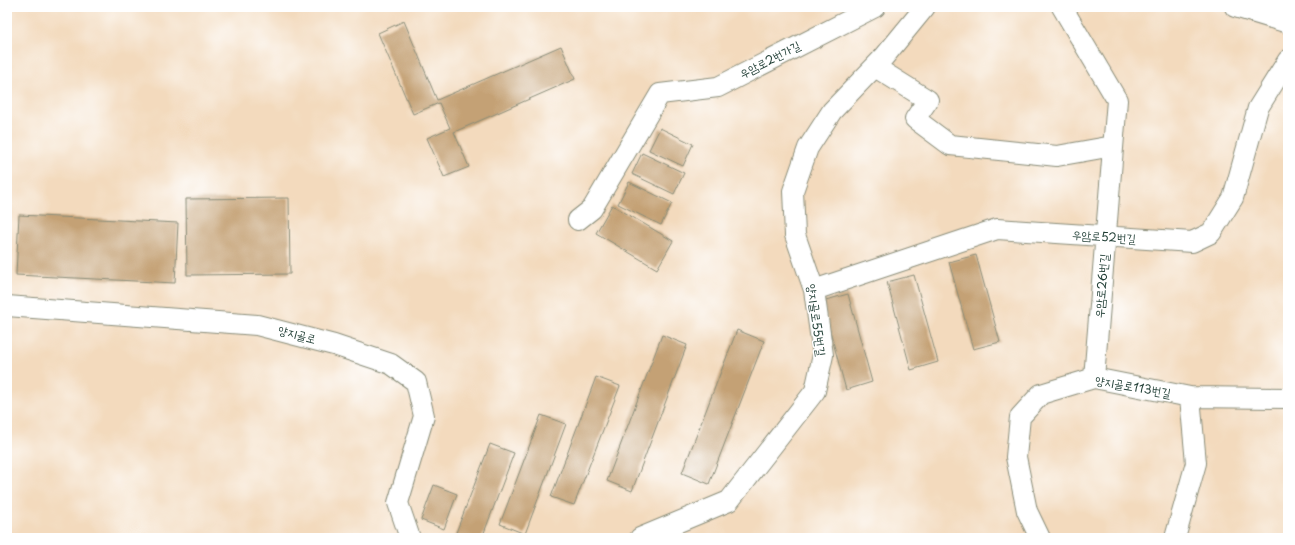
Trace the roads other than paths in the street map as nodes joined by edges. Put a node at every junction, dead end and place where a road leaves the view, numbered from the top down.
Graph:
1 (875, 7) edge
2 (925, 7) edge
3 (1062, 7) edge
4 (1235, 7) edge
5 (1288, 23) edge
6 (1288, 60) edge
7 (875, 67) junction
8 (1113, 146) junction
9 (578, 220) dead end
10 (1106, 237) junction
11 (814, 290) junction
12 (7, 306) edge
13 (1094, 378) junction
14 (1190, 397) junction
15 (1288, 398) edge
16 (410, 538) edge
17 (640, 538) edge
18 (1040, 538) edge
19 (1175, 538) edge

1 - 9 street, 우암로2번가길
2 - 7 street, 양지골로55번길
3 - 8 street, 우암로26번길
4 - 5 street
6 - 10 street, 우암로52번길
7 - 8 street
7 - 11 street, 양지골로55번길
8 - 10 street, 우암로26번길
10 - 11 street, 우암로52번길
10 - 13 street, 우암로26번길
11 - 17 street, 양지골로55번길
12 - 16 street, 양지골로
13 - 14 street, 양지골로113번길
13 - 18 street, 양지골로113번길
14 - 15 street, 양지골로113번길
14 - 19 street

